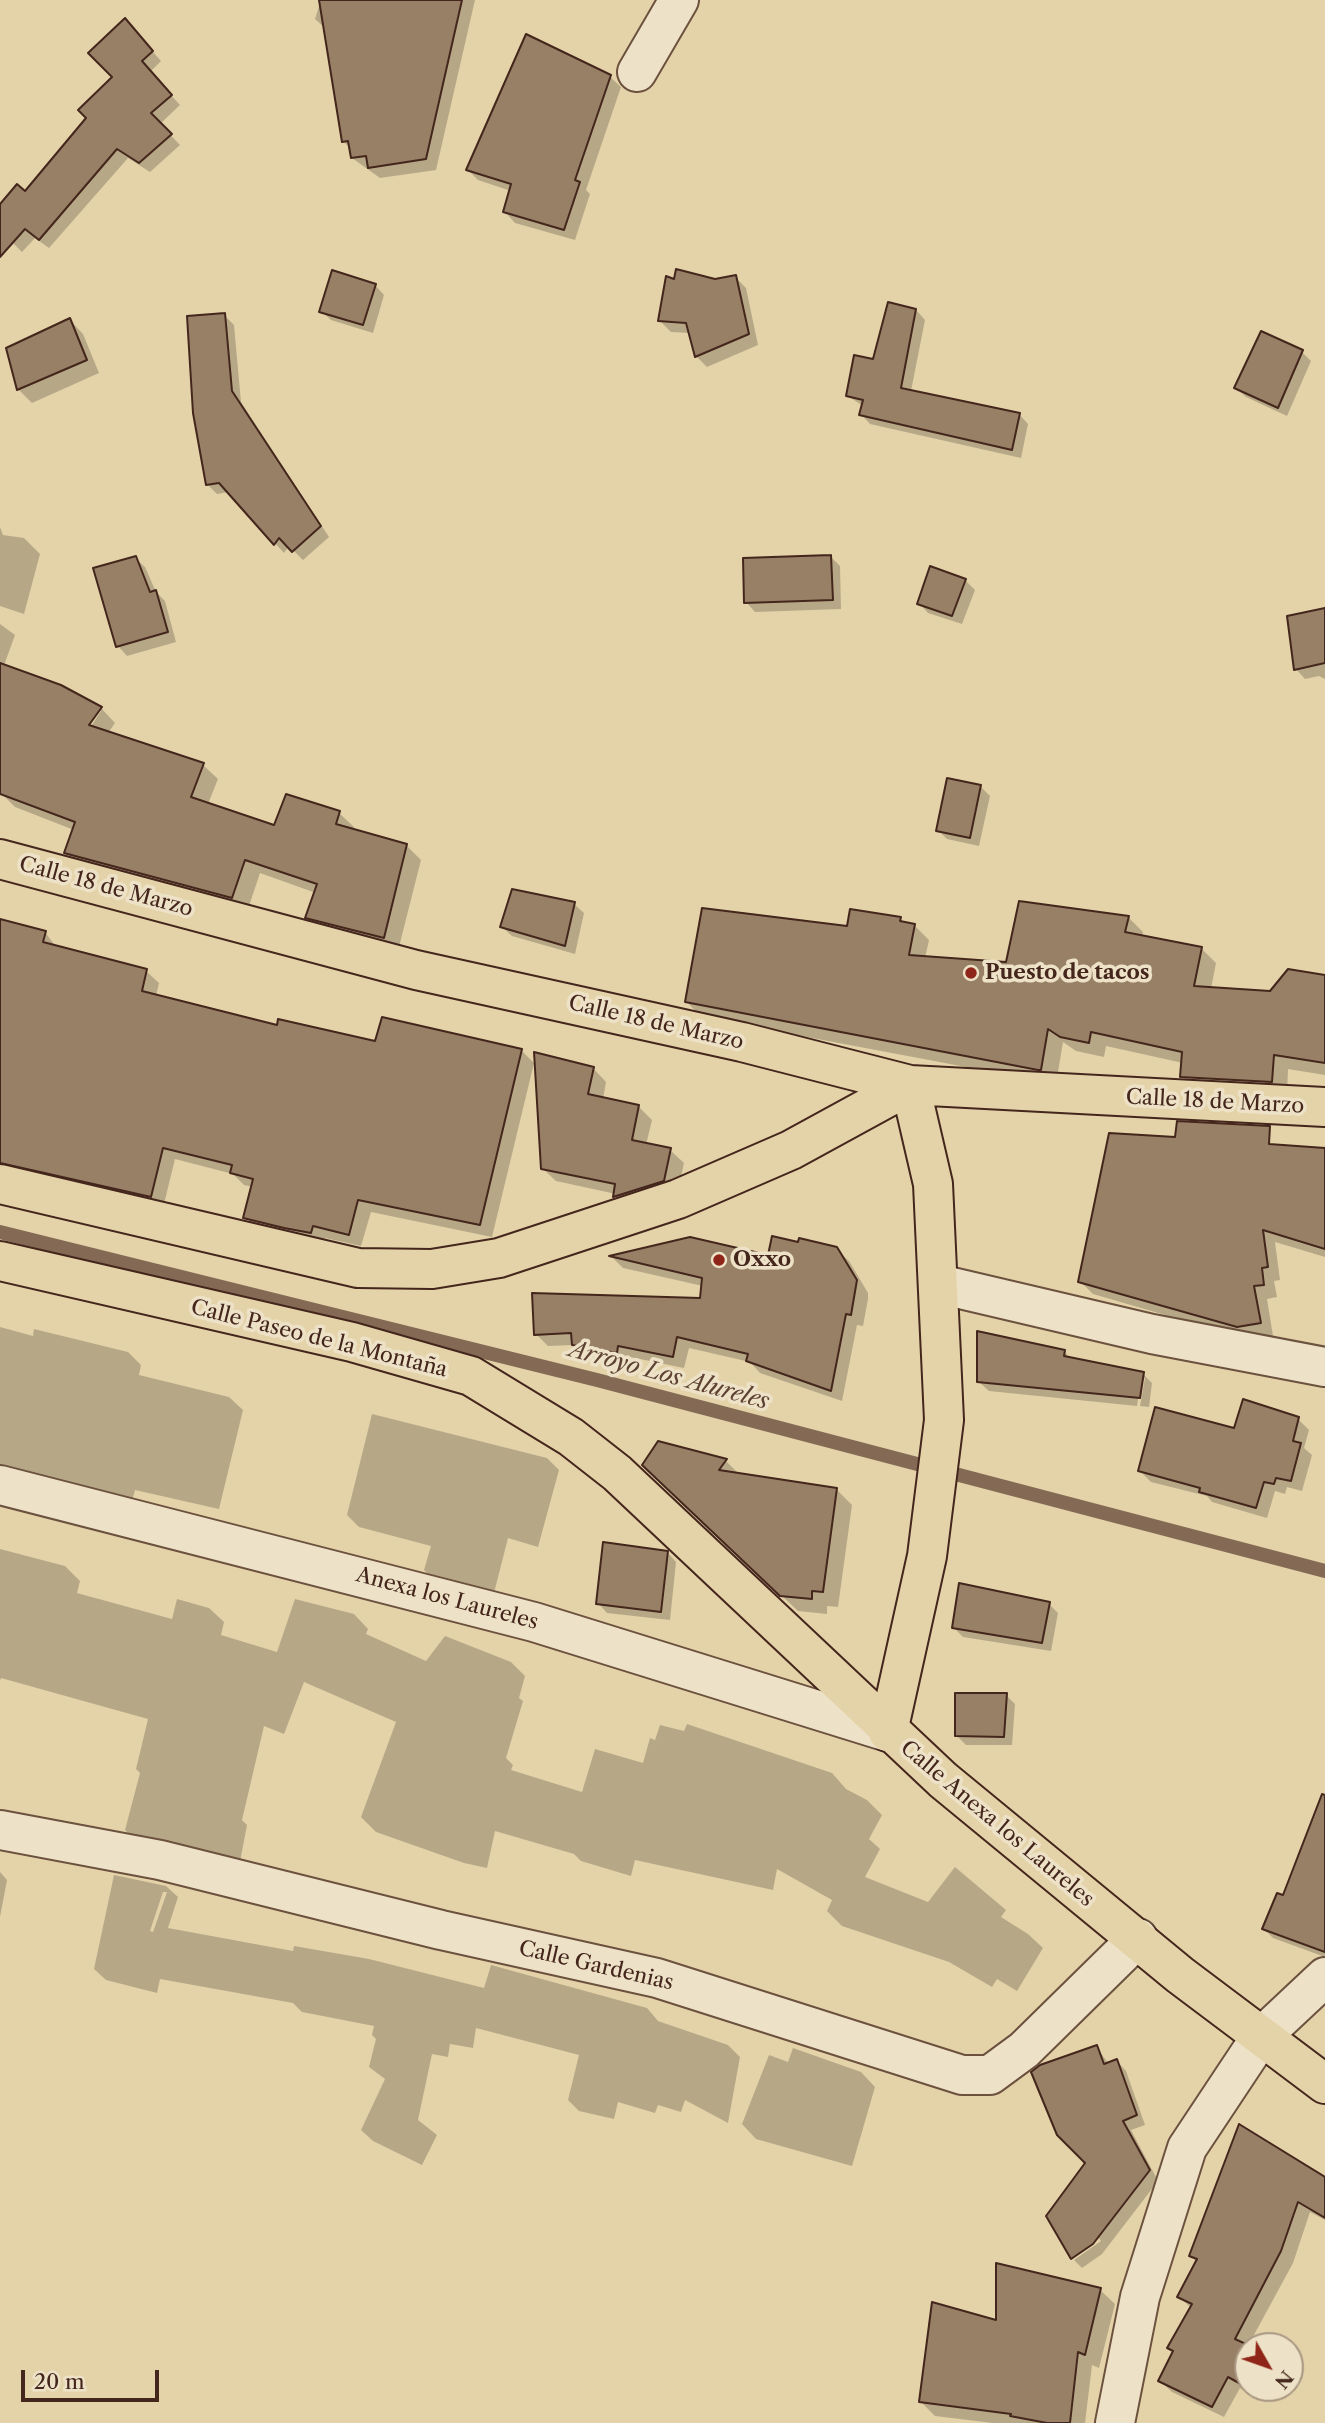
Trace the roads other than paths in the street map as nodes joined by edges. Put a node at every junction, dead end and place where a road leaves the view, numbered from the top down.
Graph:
1 (679, 0) edge
2 (637, 72) dead end
3 (0, 859) edge
4 (910, 1085) junction
5 (1325, 1107) edge
6 (0, 1184) edge
7 (0, 1261) edge
8 (939, 1284) junction
9 (1325, 1367) edge
10 (0, 1485) edge
11 (888, 1732) junction
12 (0, 1830) edge
13 (1138, 1938) junction
14 (1325, 1978) edge
15 (1260, 2038) junction
16 (1325, 2084) edge
17 (1115, 2423) edge

1 - 2 street
3 - 4 main road, Calle 18 de Marzo
4 - 5 main road, Calle 18 de Marzo
4 - 6 main road
4 - 8 main road, Calle Anexa los Laureles
7 - 11 main road, Calle Paseo de la Montaña
8 - 9 street
8 - 11 main road, Calle Anexa los Laureles
10 - 11 street, Anexa los Laureles
11 - 13 main road, Calle Anexa los Laureles
12 - 13 street, Calle Gardenias
13 - 15 main road, Calle Anexa los Laureles
14 - 15 street
15 - 16 main road, Calle Anexa los Laureles
15 - 17 street

